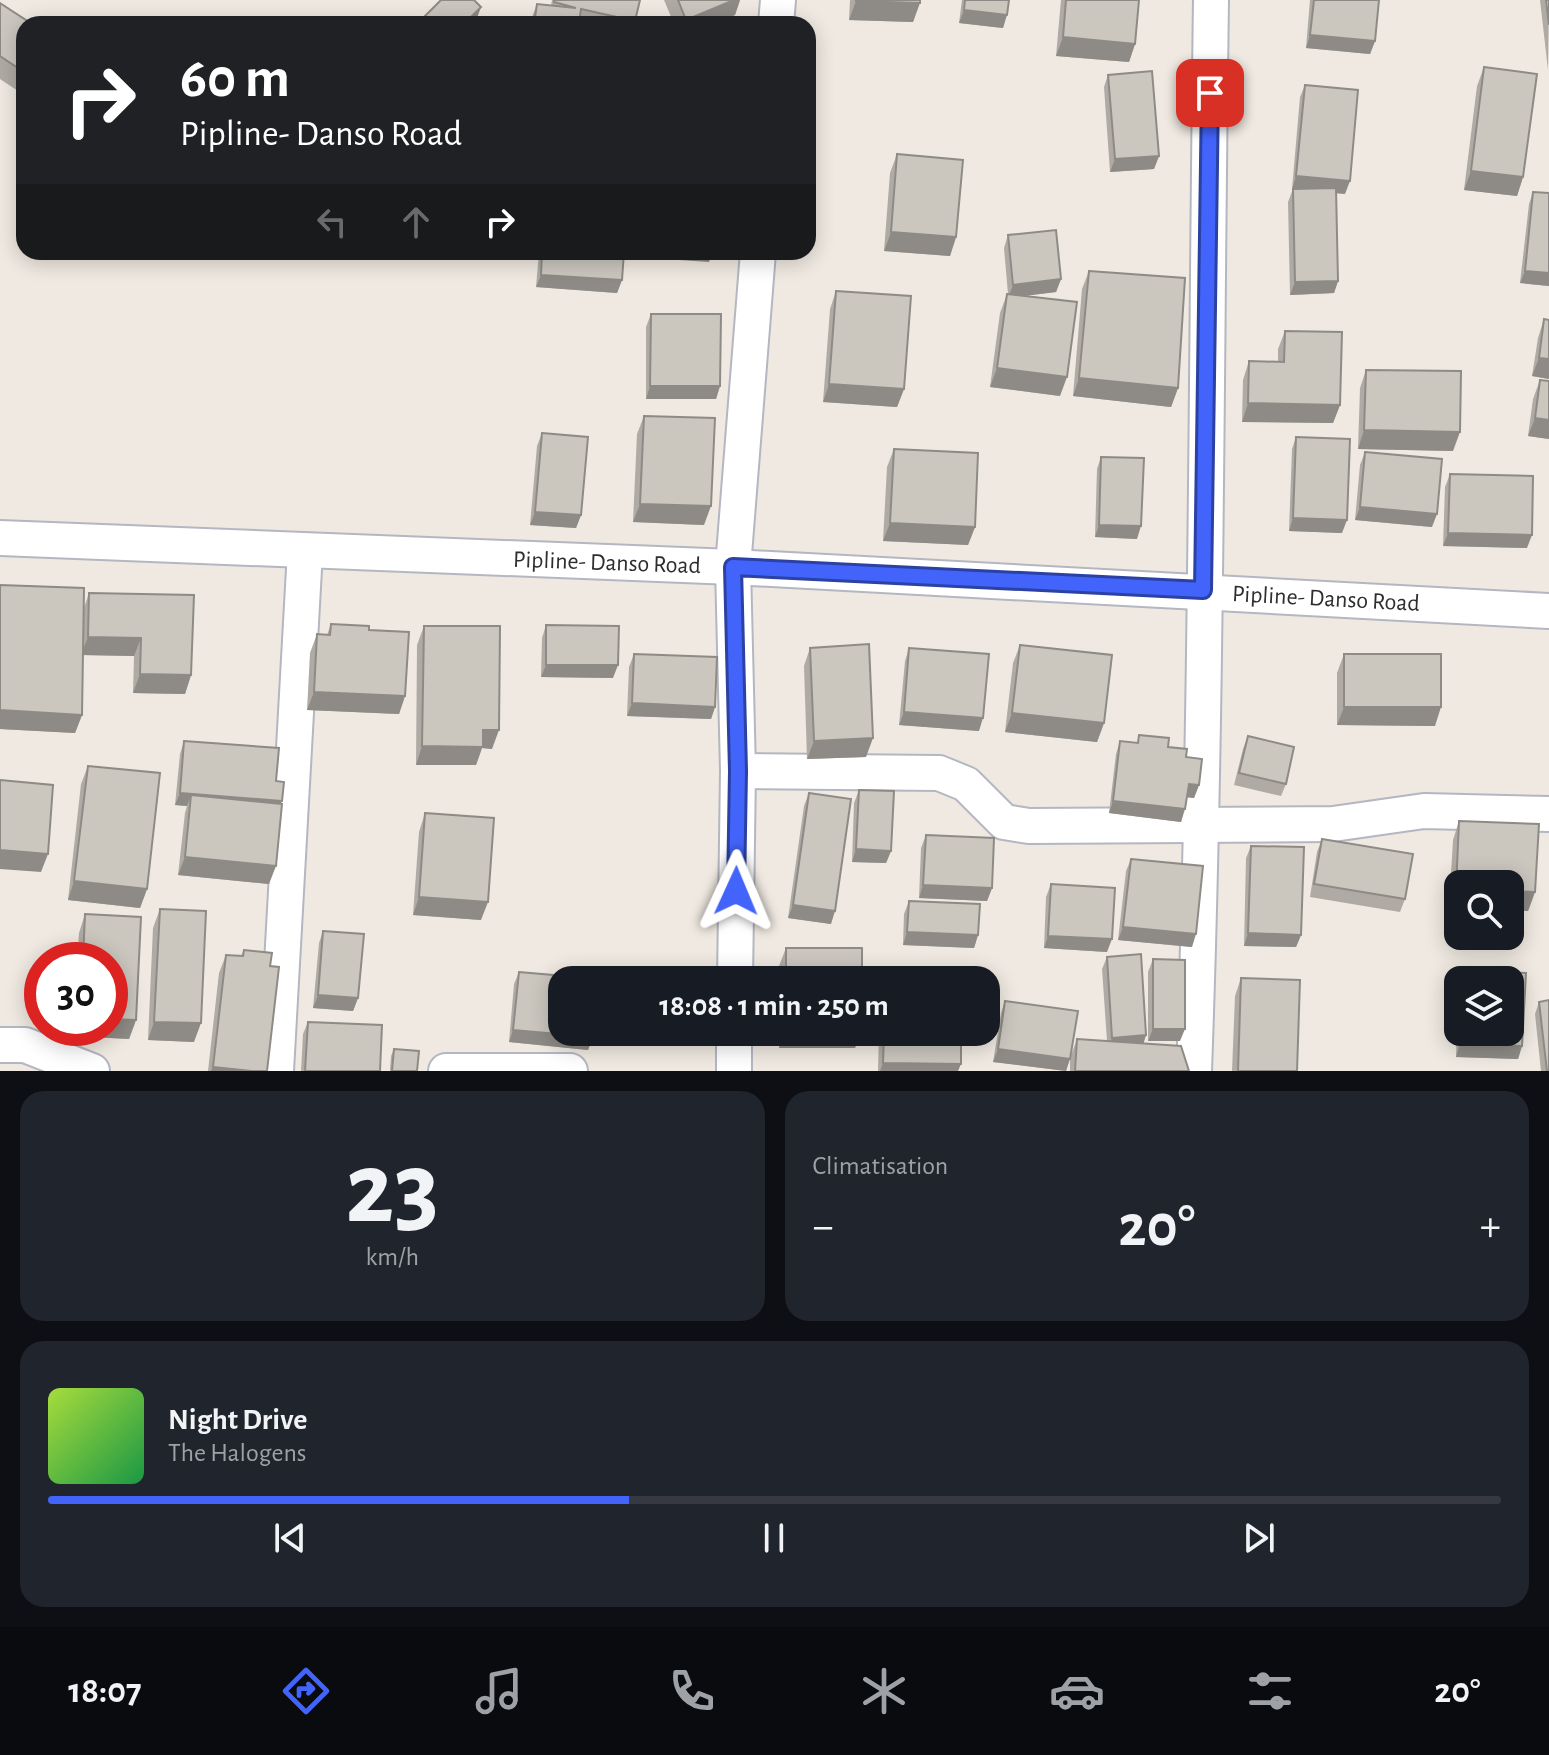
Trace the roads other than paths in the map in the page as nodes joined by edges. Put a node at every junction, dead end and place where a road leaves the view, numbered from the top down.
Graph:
1 (1211, 0) edge
2 (757, 260) edge
3 (0, 538) edge
4 (305, 551) junction
5 (733, 567) junction
6 (1203, 590) junction
7 (1549, 611) edge
8 (738, 771) junction
9 (1549, 814) edge
10 (1203, 825) junction
11 (735, 966) edge
12 (0, 1045) edge
13 (734, 1046) edge
14 (92, 1071) edge
15 (276, 1071) edge
16 (446, 1071) edge
17 (570, 1071) edge
18 (734, 1071) edge
19 (1194, 1071) edge

1 - 6 street
2 - 5 street
3 - 4 street, Pipline- Danso Road
4 - 5 street, Pipline- Danso Road
4 - 15 street
5 - 6 street, Pipline- Danso Road
5 - 8 street
6 - 7 street, Pipline- Danso Road
6 - 10 street
8 - 10 street
8 - 11 street
9 - 10 street
10 - 19 street
12 - 14 street
13 - 18 street
16 - 17 street

